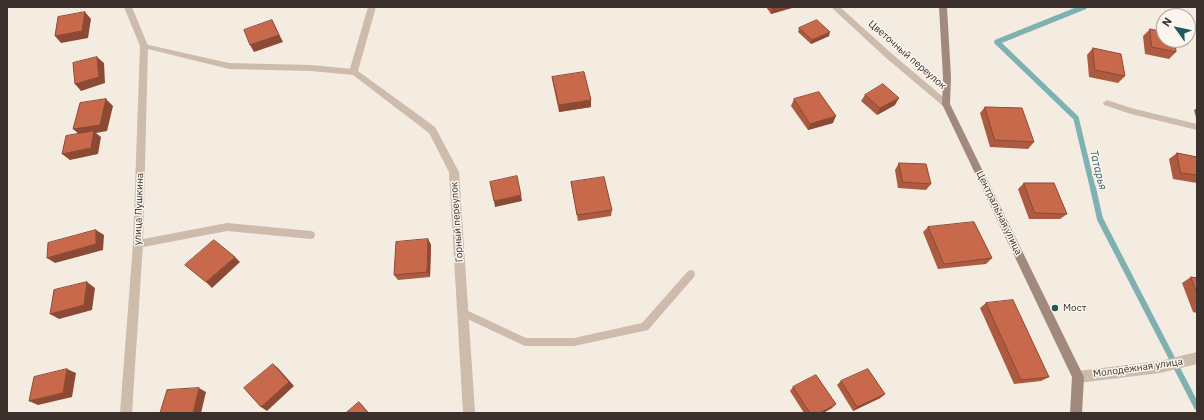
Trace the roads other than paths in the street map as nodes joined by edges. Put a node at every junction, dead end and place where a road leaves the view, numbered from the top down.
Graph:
1 (128, 7) edge
2 (372, 7) edge
3 (835, 7) edge
4 (943, 7) edge
5 (144, 46) junction
6 (353, 72) junction
7 (1107, 103) dead end
8 (946, 104) junction
9 (1197, 127) edge
10 (311, 235) dead end
11 (138, 244) junction
12 (691, 274) dead end
13 (464, 313) junction
14 (1195, 359) edge
15 (1078, 376) junction
16 (126, 413) edge
17 (469, 413) edge
18 (1076, 413) edge

1 - 5 street, улица Пушкина
2 - 6 street
3 - 8 street, Цветочный переулок
4 - 8 street, Центральная улица
5 - 6 lane
5 - 11 street, улица Пушкина
6 - 13 street, Горный переулок
7 - 9 lane
8 - 15 street, Центральная улица
10 - 11 lane
11 - 16 street, улица Пушкина
12 - 13 lane
13 - 17 street, Горный переулок
14 - 15 street, Молодёжная улица
15 - 18 street, Центральная улица

